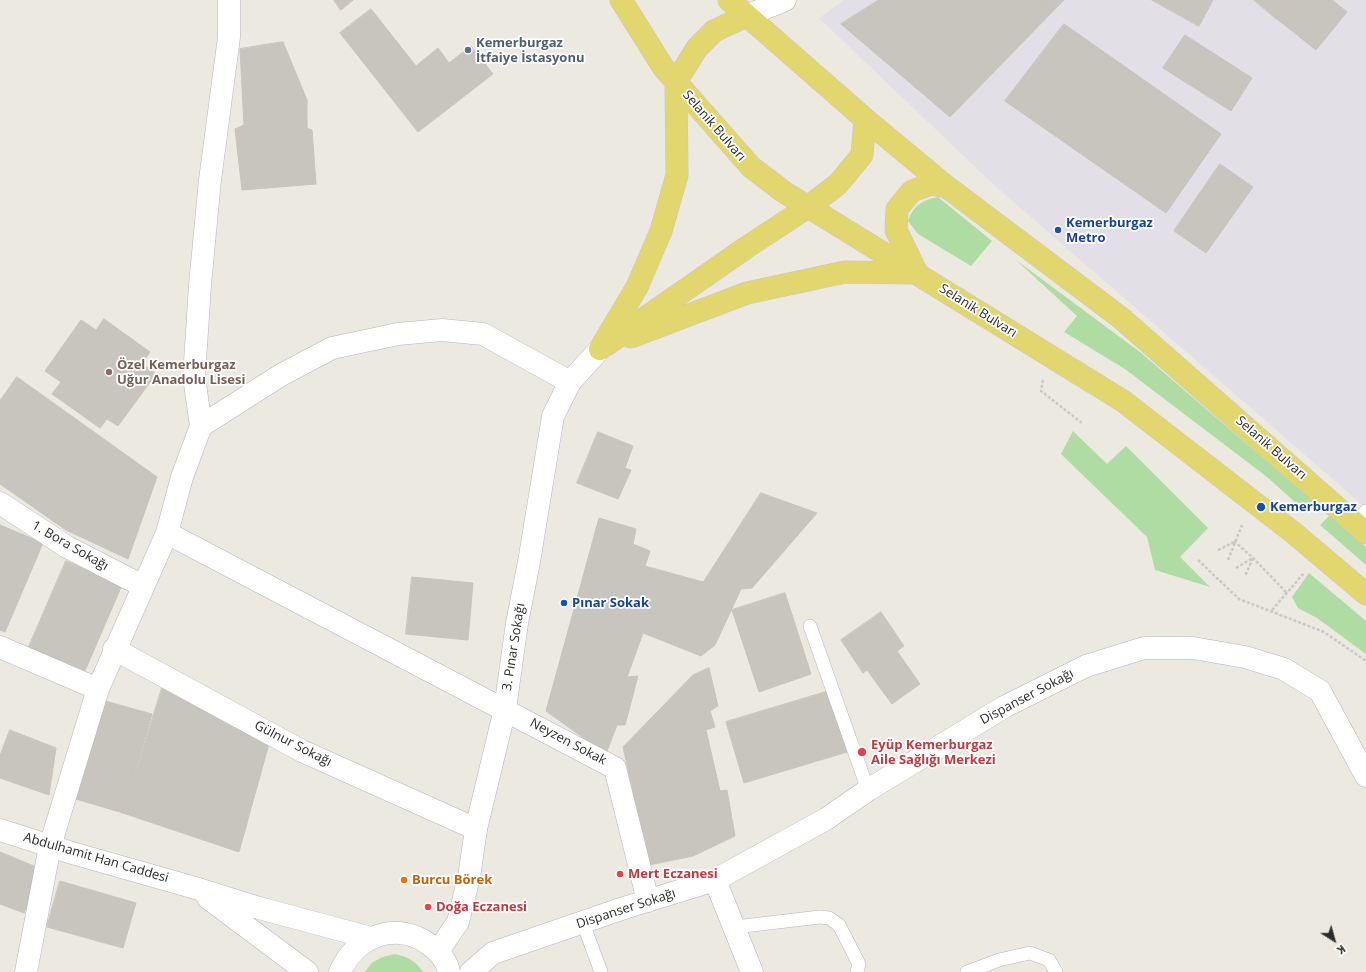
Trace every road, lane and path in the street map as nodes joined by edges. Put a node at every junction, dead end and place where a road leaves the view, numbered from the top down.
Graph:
1 (229, 0) edge
2 (621, 0) edge
3 (729, 0) edge
4 (785, 0) edge
5 (746, 16) junction
6 (676, 82) junction
7 (865, 119) junction
8 (947, 187) junction
9 (808, 207) junction
10 (917, 273) junction
11 (600, 349) junction
12 (1050, 355) junction
13 (570, 382) junction
14 (1082, 423) dead end
15 (201, 426) junction
16 (0, 503) edge
17 (1242, 523) dead end
18 (1362, 523) edge
19 (167, 532) junction
20 (1234, 541) junction
21 (1218, 550) dead end
22 (1253, 558) junction
23 (1198, 560) dead end
24 (1228, 560) dead end
25 (1236, 568) dead end
26 (1308, 568) dead end
27 (1245, 576) dead end
28 (143, 586) junction
29 (1287, 593) junction
30 (1366, 594) edge
31 (1272, 610) junction
32 (810, 626) dead end
33 (0, 647) edge
34 (114, 649) junction
35 (1366, 661) edge
36 (98, 689) junction
37 (505, 709) junction
38 (1366, 776) edge
39 (868, 790) junction
40 (476, 829) junction
41 (0, 830) edge
42 (50, 846) junction
43 (715, 880) junction
44 (192, 887) junction
45 (648, 900) junction
46 (583, 923) junction
47 (735, 927) junction
48 (371, 938) junction
49 (438, 951) junction
50 (861, 969) edge
51 (26, 972) edge
52 (307, 972) edge
53 (340, 972) edge
54 (449, 972) edge
55 (471, 972) edge
56 (601, 972) edge
57 (752, 972) edge
58 (967, 972) edge
59 (1056, 972) edge

1 - 15 street
2 - 6 main road, Selanik Bulvarı
3 - 5 main road, Selanik Bulvarı
4 - 5 street
5 - 6 main road
5 - 7 main road, Selanik Bulvarı
6 - 9 main road, Selanik Bulvarı
6 - 11 main road
7 - 8 main road, Selanik Bulvarı
7 - 9 main road
8 - 10 main road
8 - 18 main road, Selanik Bulvarı
9 - 10 main road, Selanik Bulvarı
9 - 11 main road
10 - 11 main road
10 - 12 main road, Selanik Bulvarı
11 - 13 street, 3. Pınar Sokağı
12 - 14 path
12 - 30 main road, Selanik Bulvarı
13 - 15 street
13 - 37 street, 3. Pınar Sokağı
15 - 19 street
16 - 28 street, 1. Bora Sokağı
17 - 20 path
19 - 28 street
19 - 37 street, Neyzen Sokak
20 - 21 path
20 - 22 path
20 - 24 path
22 - 25 path
22 - 27 path
22 - 29 path
23 - 31 path
26 - 29 path
28 - 34 street
29 - 31 path
31 - 35 path
32 - 39 lane
33 - 36 street
34 - 36 street
34 - 40 street, Gülnur Sokağı
36 - 42 street
37 - 40 street, 3. Pınar Sokağı
37 - 45 street, Neyzen Sokak
38 - 39 street, Dispanser Sokağı
39 - 43 street, Dispanser Sokağı
40 - 49 street, 3. Pınar Sokağı
41 - 42 street, Abdulhamit Han Caddesi
42 - 44 street, Abdulhamit Han Caddesi
42 - 51 street
43 - 45 street, Dispanser Sokağı
43 - 47 street
44 - 48 street, Abdulhamit Han Caddesi
44 - 52 street, Abdulhamit Han Caddesi
45 - 46 street, Dispanser Sokağı
46 - 55 street, Dispanser Sokağı
46 - 56 lane
47 - 50 lane
47 - 57 street
48 - 49 street
48 - 53 street
49 - 54 street
58 - 59 lane

